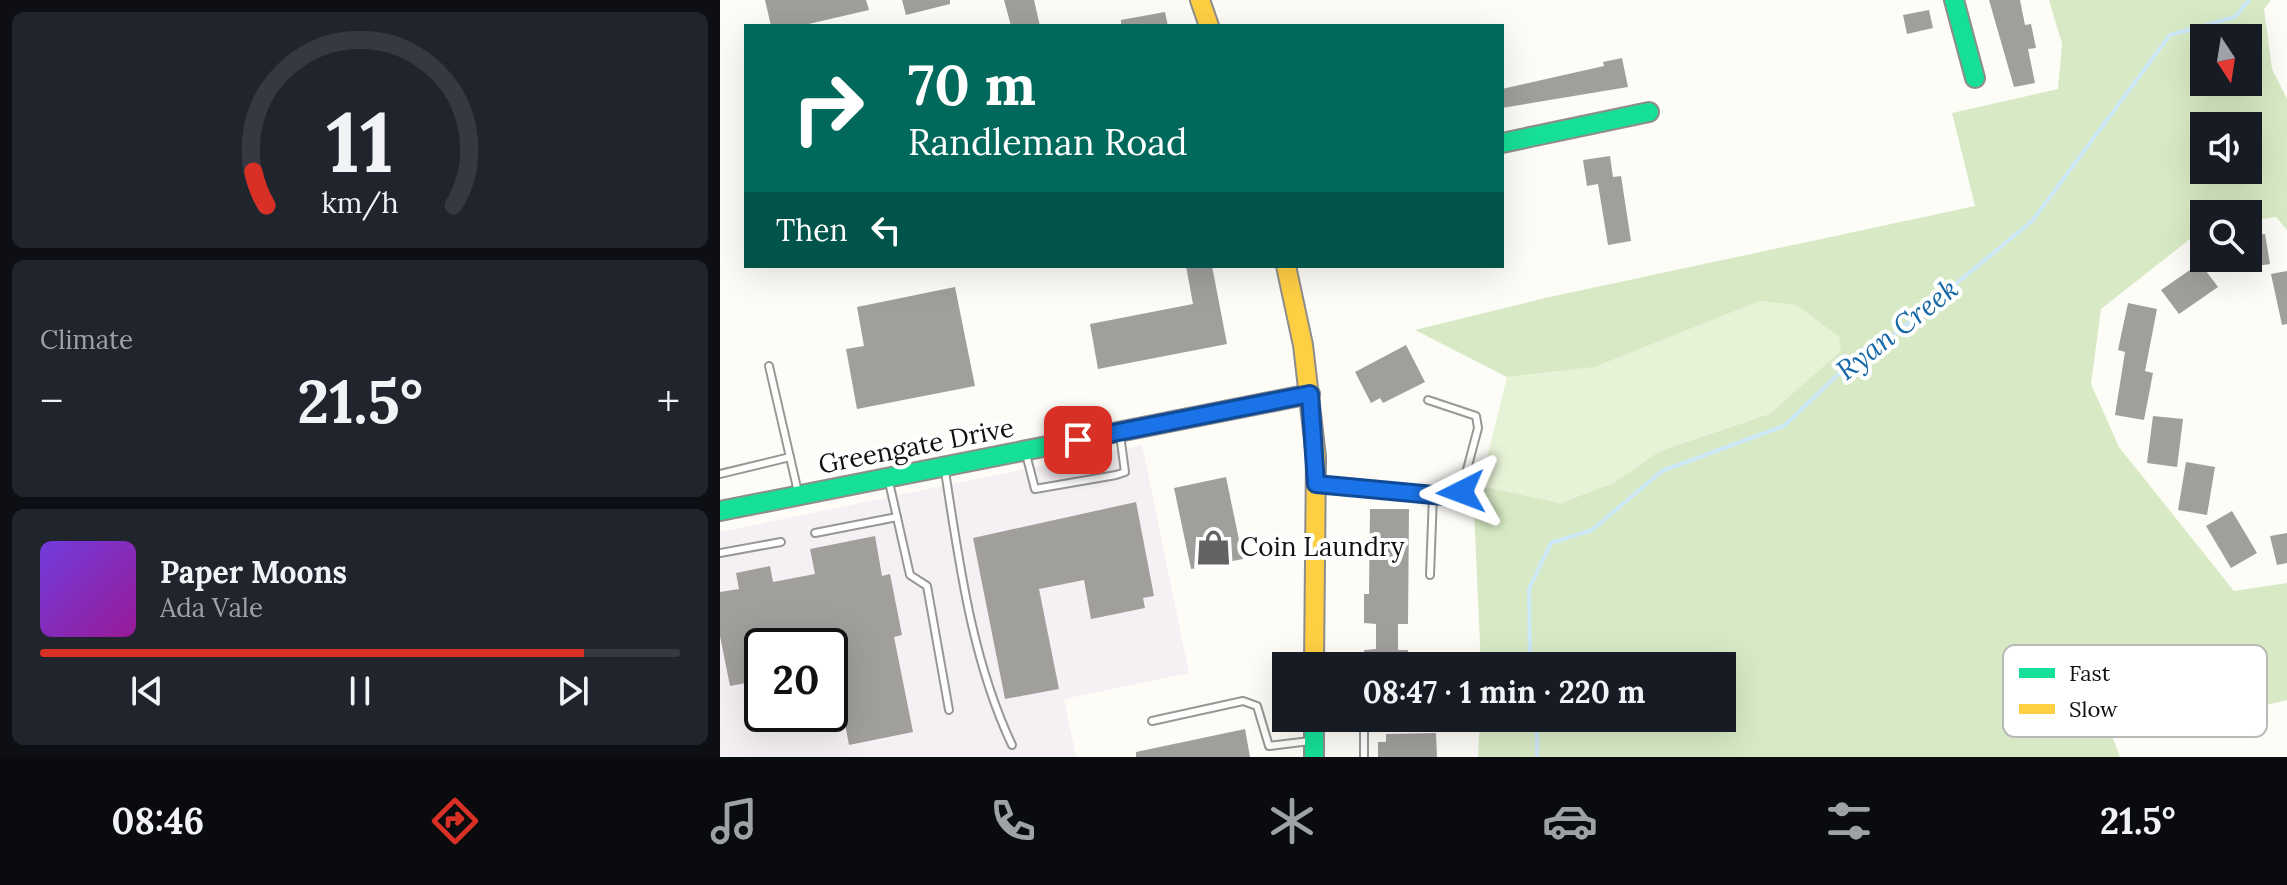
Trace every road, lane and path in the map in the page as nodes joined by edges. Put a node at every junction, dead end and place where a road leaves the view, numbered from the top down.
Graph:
1 (1200, 0) edge
2 (1954, 0) edge
3 (1208, 24) edge
4 (1975, 78) dead end
5 (1649, 112) dead end
6 (1504, 143) edge
7 (1286, 268) edge
8 (769, 366) dead end
9 (1310, 394) junction
10 (1428, 400) dead end
11 (1119, 432) junction
12 (1026, 451) junction
13 (790, 457) junction
14 (944, 467) junction
15 (720, 474) edge
16 (888, 478) junction
17 (1316, 484) junction
18 (1433, 495) junction
19 (799, 496) junction
20 (720, 511) edge
21 (897, 517) junction
22 (815, 533) dead end
23 (781, 542) dead end
24 (720, 553) edge
25 (1430, 575) dead end
26 (1314, 652) edge
27 (949, 710) dead end
28 (1152, 721) dead end
29 (1364, 732) edge
30 (1012, 745) dead end
31 (1269, 746) junction
32 (1314, 749) edge
33 (1272, 757) edge
34 (1364, 757) edge

1 - 3 street
2 - 4 street
5 - 6 street
7 - 9 street
8 - 13 lane
9 - 11 street, Greengate Drive
9 - 17 street
10 - 18 lane
11 - 12 street, Greengate Drive
11 - 12 lane
12 - 14 street, Greengate Drive
13 - 15 lane
13 - 19 lane
14 - 16 street, Greengate Drive
14 - 30 lane
16 - 19 street, Greengate Drive
16 - 21 lane
17 - 18 lane
17 - 26 street
18 - 25 lane
19 - 20 street, Greengate Drive
21 - 22 lane
21 - 27 lane
23 - 24 lane
28 - 31 lane
29 - 34 lane
31 - 32 lane
31 - 33 lane

